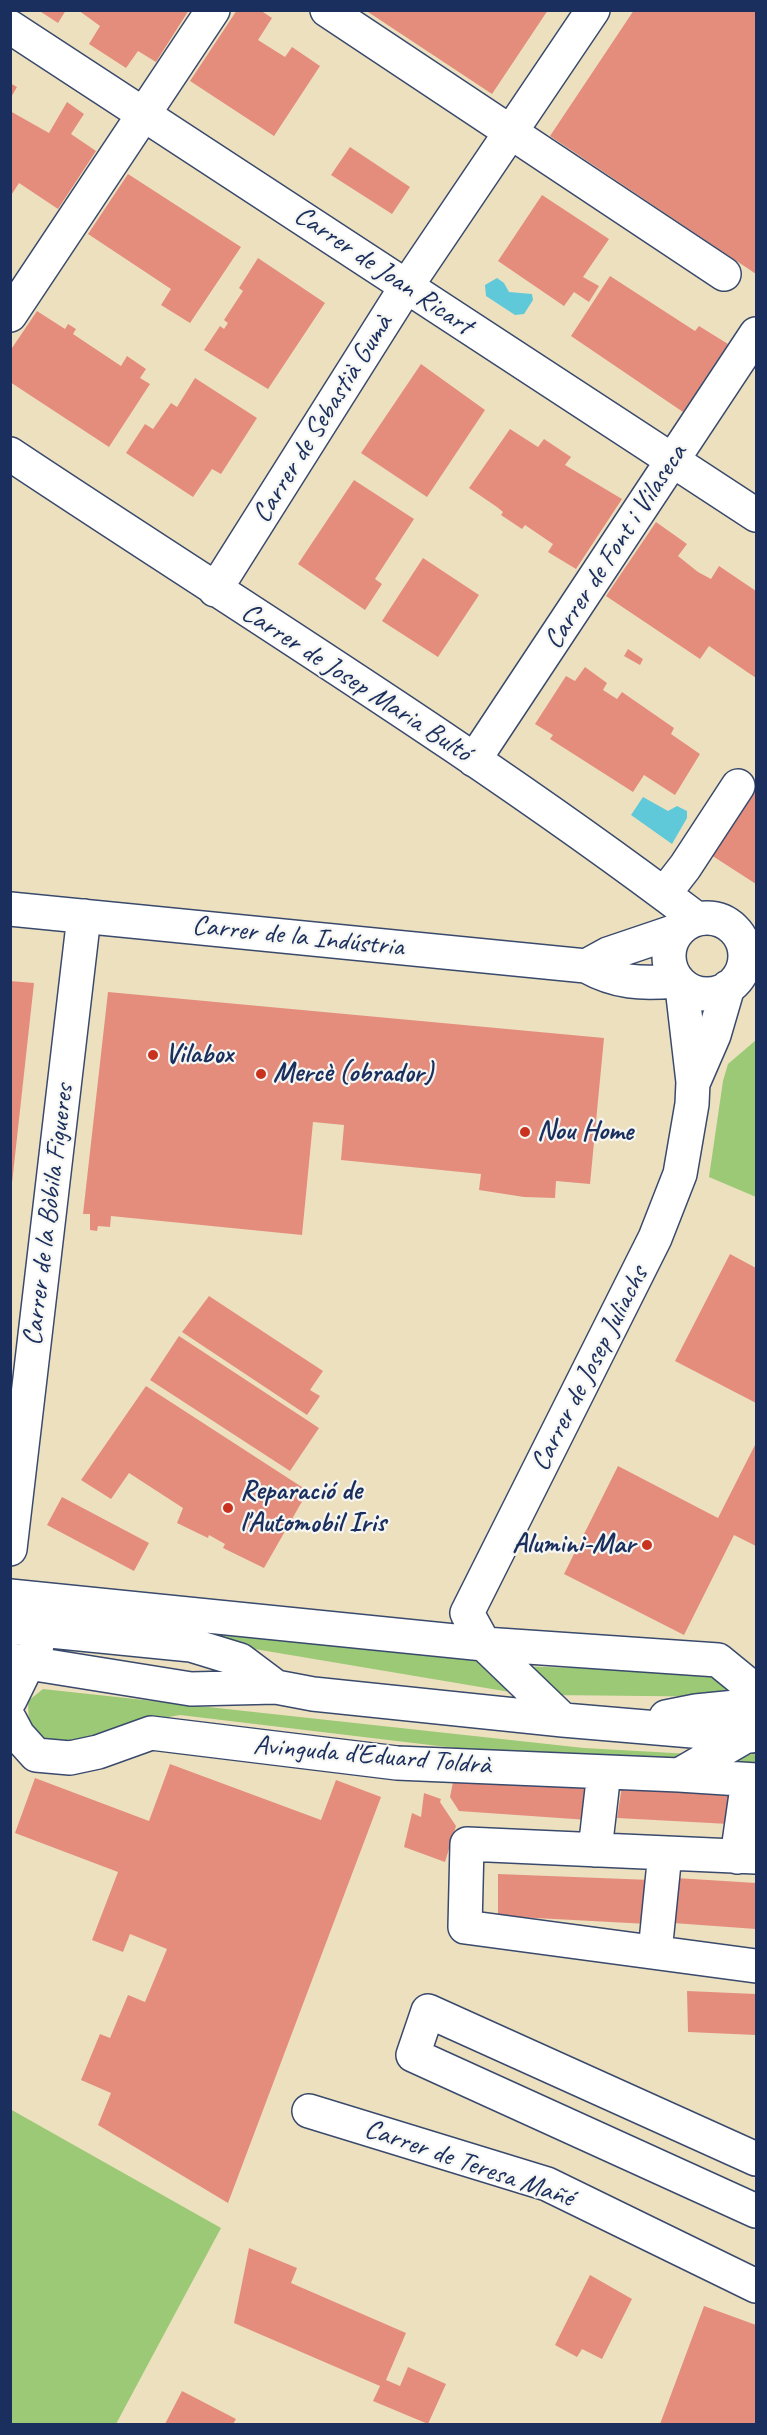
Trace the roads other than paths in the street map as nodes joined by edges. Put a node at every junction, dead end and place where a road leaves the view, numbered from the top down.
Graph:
1 (213, 10) edge
2 (327, 10) edge
3 (593, 10) edge
4 (10, 27) edge
5 (145, 113) junction
6 (511, 133) junction
7 (724, 274) dead end
8 (406, 287) junction
9 (10, 315) edge
10 (756, 334) edge
11 (10, 454) edge
12 (673, 459) junction
13 (756, 514) edge
14 (215, 590) junction
15 (474, 760) junction
16 (738, 786) dead end
17 (664, 894) junction
18 (10, 909) edge
19 (84, 916) junction
20 (688, 925) junction
21 (749, 945) edge
22 (586, 966) junction
23 (679, 984) junction
24 (739, 985) edge
25 (693, 1082) junction
26 (10, 1549) edge
27 (10, 1596) edge
28 (10, 1627) edge
29 (93, 1634) junction
30 (484, 1644) junction
31 (19, 1662) edge
32 (276, 1687) junction
33 (756, 1691) edge
34 (10, 1700) edge
35 (756, 1706) edge
36 (10, 1720) edge
37 (562, 1720) junction
38 (627, 1725) junction
39 (751, 1736) edge
40 (603, 1772) junction
41 (679, 1775) junction
42 (752, 1780) edge
43 (595, 1850) junction
44 (665, 1853) junction
45 (746, 1857) edge
46 (655, 1952) junction
47 (756, 1966) edge
48 (309, 2111) dead end
49 (756, 2159) edge
50 (756, 2211) edge
51 (756, 2286) edge

1 - 5 street
2 - 6 street
3 - 6 street, Carrer de Sebastià Gumà
4 - 5 street, Carrer de Joan Ricart
5 - 8 street, Carrer de Joan Ricart
5 - 9 street
6 - 7 street
6 - 8 street, Carrer de Sebastià Gumà
8 - 12 street, Carrer de Joan Ricart
8 - 14 street, Carrer de Sebastià Gumà
10 - 12 street, Carrer de Font i Vilaseca
11 - 14 street, Carrer de Josep Maria Bultó
12 - 13 street, Carrer de Joan Ricart
12 - 15 street, Carrer de Font i Vilaseca
14 - 15 street, Carrer de Josep Maria Bultó
15 - 17 street, Carrer de Josep Maria Bultó
16 - 17 street
17 - 20 street, Carrer de Josep Maria Bultó
18 - 19 street, Carrer de la Indústria
19 - 22 street, Carrer de la Indústria
19 - 26 street, Carrer de la Bòbila Figueres
20 - 21 street
20 - 22 street
20 - 23 street
21 - 24 street
22 - 23 street, Carrer de la Indústria
23 - 24 street
23 - 25 street, Carrer de Josep Juliachs
24 - 25 street, Carrer de Josep Juliachs
25 - 30 street, Carrer de Josep Juliachs
27 - 30 street
28 - 29 street, Avinguda d'Eduard Toldrà
29 - 31 street
29 - 32 street, Avinguda d'Eduard Toldrà
30 - 33 street
30 - 37 street
31 - 32 street, Avinguda d'Eduard Toldrà
31 - 34 street
32 - 37 street, Avinguda d'Eduard Toldrà
35 - 38 street, Avinguda d'Eduard Toldrà
36 - 40 street, Avinguda d'Eduard Toldrà
37 - 38 street, Avinguda d'Eduard Toldrà
38 - 39 street, Avinguda d'Eduard Toldrà
39 - 41 street, Avinguda d'Eduard Toldrà
40 - 41 street, Avinguda d'Eduard Toldrà
40 - 43 street
41 - 42 street
42 - 45 street
43 - 44 street
43 - 46 street
44 - 45 street
44 - 46 street
46 - 47 street
48 - 51 street, Carrer de Teresa Mañé
49 - 50 street

